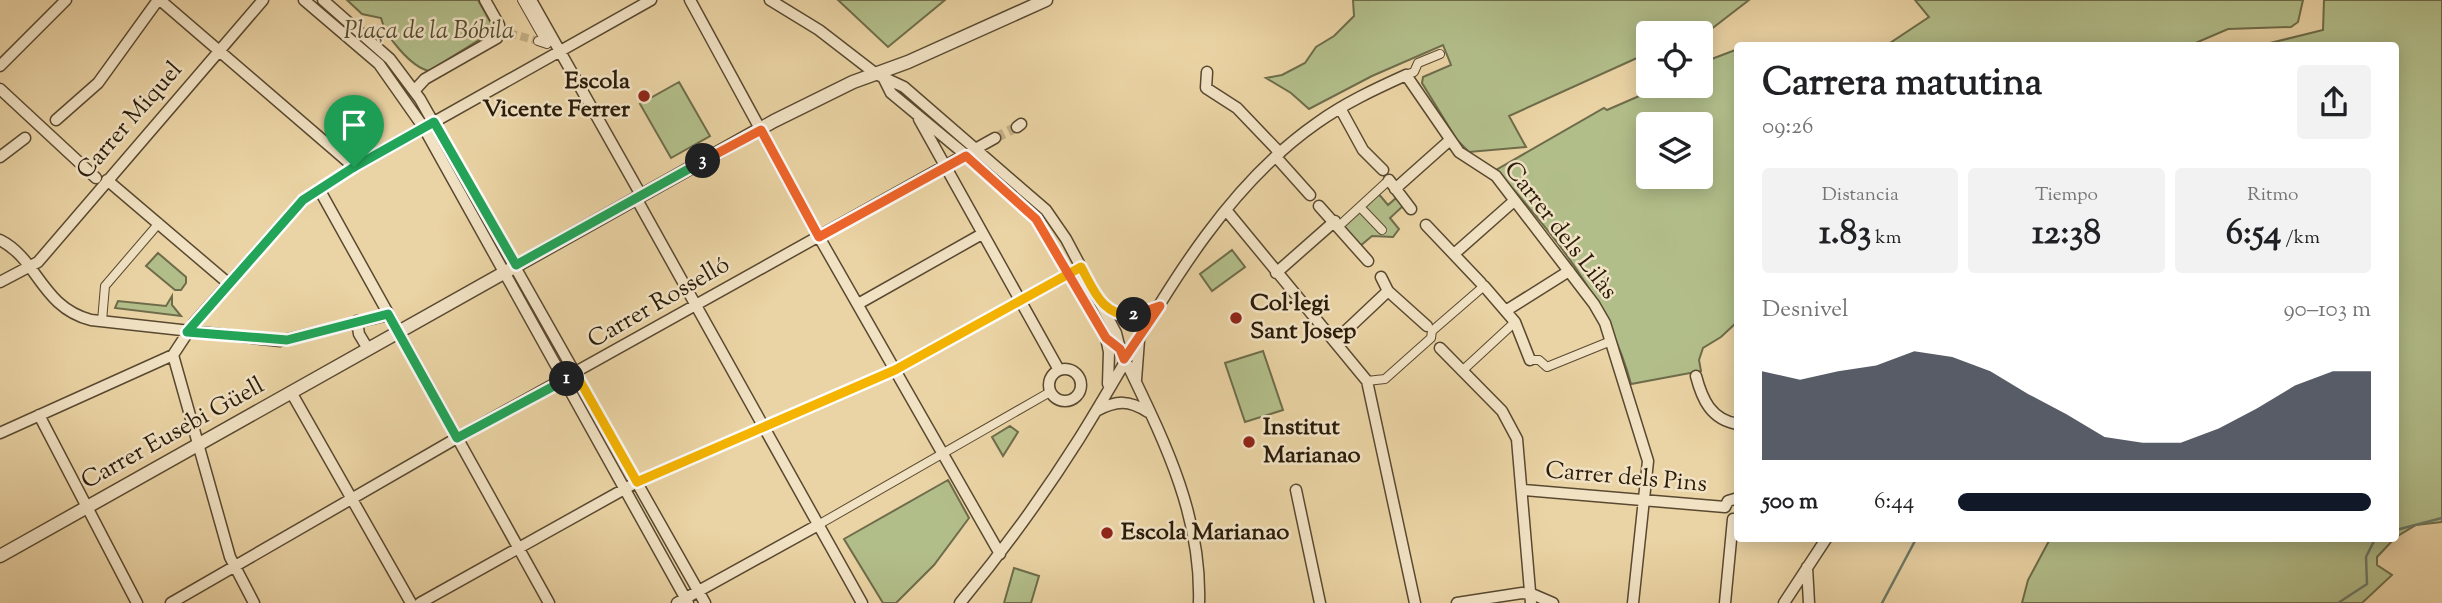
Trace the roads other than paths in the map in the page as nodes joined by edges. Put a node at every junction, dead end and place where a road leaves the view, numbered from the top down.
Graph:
1 (66, 0) edge
2 (159, 0) edge
3 (263, 0) edge
4 (304, 0) edge
5 (323, 0) edge
6 (485, 0) edge
7 (522, 0) edge
8 (531, 0) edge
9 (651, 0) edge
10 (690, 0) edge
11 (770, 0) edge
12 (1039, 1) edge
13 (538, 41) dead end
14 (219, 51) junction
15 (560, 51) junction
16 (1440, 54) dead end
17 (0, 66) edge
18 (1207, 72) dead end
19 (1406, 75) junction
20 (880, 76) junction
21 (0, 89) edge
22 (414, 91) junction
23 (1339, 108) junction
24 (917, 114) junction
25 (56, 121) joint
26 (429, 125) junction
27 (41, 127) junction
28 (761, 130) junction
29 (25, 138) joint
30 (995, 138) tunnel mouth
31 (1450, 140) junction
32 (978, 149) junction
33 (1278, 155) junction
34 (966, 156) junction
35 (0, 157) edge
36 (354, 167) junction
37 (944, 167) junction
38 (102, 179) junction
39 (1389, 180) junction
40 (319, 189) junction
41 (1310, 195) dead end
42 (639, 196) junction
43 (1514, 201) junction
44 (1319, 206) dead end
45 (1360, 206) junction
46 (1411, 209) dead end
47 (1226, 210) junction
48 (159, 222) junction
49 (1337, 223) junction
50 (1426, 225) dead end
51 (1382, 230) dead end
52 (982, 234) junction
53 (819, 237) junction
54 (0, 240) edge
55 (1454, 254) junction
56 (1368, 261) dead end
57 (1081, 267) junction
58 (29, 269) junction
59 (511, 269) junction
60 (1569, 271) junction
61 (1276, 273) junction
62 (1070, 274) junction
63 (1381, 277) dead end
64 (0, 282) edge
65 (229, 283) junction
66 (1482, 284) junction
67 (1388, 291) junction
68 (1098, 300) junction
69 (1019, 301) junction
70 (858, 304) junction
71 (697, 306) junction
72 (1160, 306) junction
73 (1507, 310) junction
74 (388, 314) junction
75 (102, 321) junction
76 (358, 321) junction
77 (1515, 322) junction
78 (1427, 326) dead end
79 (187, 332) junction
80 (398, 333) junction
81 (1106, 338) junction
82 (1140, 338) junction
83 (1335, 341) junction
84 (1611, 341) junction
85 (1440, 348) dead end
86 (368, 349) junction
87 (1122, 354) junction
88 (173, 355) junction
89 (1530, 360) joint
90 (895, 370) junction
91 (1059, 370) junction
92 (1462, 370) junction
93 (576, 374) junction
94 (1696, 376) dead end
95 (565, 379) junction
96 (1367, 381) junction
97 (1136, 386) junction
98 (1108, 390) junction
99 (291, 392) junction
100 (1051, 392) junction
101 (1096, 411) junction
102 (1148, 412) junction
103 (39, 415) junction
104 (1734, 423) edge
105 (764, 426) junction
106 (0, 433) edge
107 (457, 438) junction
108 (199, 444) junction
109 (942, 455) junction
110 (637, 482) junction
111 (625, 488) junction
112 (1296, 490) dead end
113 (1523, 490) junction
114 (352, 498) junction
115 (1734, 499) edge
116 (1644, 500) junction
117 (88, 506) junction
118 (1725, 507) junction
119 (1734, 518) edge
120 (818, 525) junction
121 (1734, 534) edge
122 (1824, 542) edge
123 (517, 547) junction
124 (1000, 554) junction
125 (0, 556) edge
126 (234, 566) junction
127 (1807, 566) junction
128 (699, 592) junction
129 (1532, 598) edge
130 (683, 602) edge
131 (137, 603) edge
132 (171, 603) edge
133 (254, 603) edge
134 (411, 603) edge
135 (420, 603) edge
136 (549, 603) edge
137 (705, 603) edge
138 (862, 603) edge
139 (960, 603) edge
140 (1199, 603) edge
141 (1320, 603) edge
142 (1415, 603) edge
143 (1457, 603) edge
144 (1553, 603) edge
145 (1633, 603) edge
146 (1725, 603) edge
147 (1784, 603) edge
148 (1809, 603) edge

1 - 17 street
2 - 14 street
2 - 25 street
3 - 14 street, Carrer Miquel
4 - 26 street
5 - 22 street
6 - 22 street
7 - 13 street
8 - 15 street
9 - 15 street
10 - 28 street
11 - 20 street
12 - 20 street
14 - 36 street
14 - 38 street, Carrer Miquel
15 - 26 street
15 - 42 street
16 - 19 street
18 - 33 street
19 - 23 street
19 - 31 street, Carrer dels Lilàs
20 - 24 street
20 - 28 street
20 - 32 street
21 - 27 street
22 - 26 street
23 - 33 street
23 - 39 street
24 - 34 street
24 - 37 street
25 - 27 street
26 - 36 street
26 - 59 street
27 - 29 street
27 - 38 street
28 - 42 street
28 - 53 street
29 - 35 street
30 - 32 street, Carrer Rosselló
31 - 39 street
31 - 43 street, Carrer dels Lilàs
32 - 34 street, Carrer Rosselló
32 - 57 street
33 - 41 street
33 - 47 street
34 - 37 street, Carrer Rosselló
34 - 62 street
36 - 40 street
37 - 52 street
37 - 53 street, Carrer Rosselló
38 - 48 street
38 - 58 street, Carrer Miquel
39 - 45 street
39 - 46 street
40 - 65 street
40 - 74 street
42 - 59 street
42 - 71 street
43 - 55 street
43 - 60 street, Carrer dels Lilàs
44 - 49 street
45 - 49 street
45 - 51 street
47 - 61 street
47 - 72 street
48 - 65 street
48 - 75 street
49 - 56 street
49 - 61 street
50 - 55 street
52 - 69 street
52 - 70 street
53 - 70 street
53 - 71 street, Carrer Rosselló
54 - 58 street
55 - 66 street
57 - 62 street
57 - 68 street
58 - 64 street
58 - 75 street
59 - 80 street
59 - 93 street
59 - 95 street
60 - 73 street
60 - 84 street, Carrer dels Lilàs
61 - 83 street
62 - 69 street
62 - 81 street
63 - 67 street
65 - 79 street
66 - 73 street
66 - 96 street
67 - 78 street
67 - 83 street
68 - 72 street
68 - 87 street
69 - 90 street
69 - 91 street
70 - 90 street
71 - 93 street, Carrer Rosselló
71 - 105 street
72 - 82 street
73 - 77 street
74 - 76 street
74 - 80 street
75 - 79 street
76 - 79 street
76 - 86 street
77 - 89 street
77 - 92 street
79 - 88 street
80 - 86 street, Carrer Eusebi Güell
80 - 107 street
81 - 87 street
81 - 98 street
82 - 87 street
82 - 97 street
83 - 96 street
84 - 89 street
84 - 116 street, Carrer dels Lilàs
85 - 92 street
86 - 99 street, Carrer Eusebi Güell
87 - 97 street
87 - 98 street
88 - 103 street
88 - 108 street
90 - 105 street
90 - 109 street
91 - 100 street
91 - 100 street
92 - 113 street
93 - 95 street, Carrer Rosselló
93 - 110 street
94 - 104 street
95 - 107 street, Carrer Rosselló
95 - 111 street
96 - 142 street
97 - 102 street
98 - 101 street
99 - 108 street, Carrer Eusebi Güell
99 - 114 street
100 - 109 street
101 - 102 street
101 - 124 street
102 - 140 street
103 - 106 street
103 - 117 street
105 - 110 street
105 - 120 street
107 - 114 street, Carrer Rosselló
107 - 123 street
108 - 117 street, Carrer Eusebi Güell
108 - 126 street
109 - 120 street
109 - 124 street
110 - 111 street
110 - 128 street
111 - 123 street
111 - 130 street
112 - 141 street
113 - 116 street, Carrer dels Pins
113 - 129 street
114 - 126 street, Carrer Rosselló
114 - 134 street
115 - 118 street
116 - 118 street, Carrer dels Pins
116 - 145 street, Carrer dels Lilàs
117 - 125 street, Carrer Eusebi Güell
117 - 131 street
118 - 119 street
120 - 128 street
120 - 138 street
121 - 146 street
122 - 127 street
123 - 135 street
123 - 136 street
124 - 139 street
126 - 132 street, Carrer Rosselló
126 - 133 street
127 - 147 street
127 - 148 street
128 - 130 street
128 - 137 street
129 - 143 street
129 - 144 street

